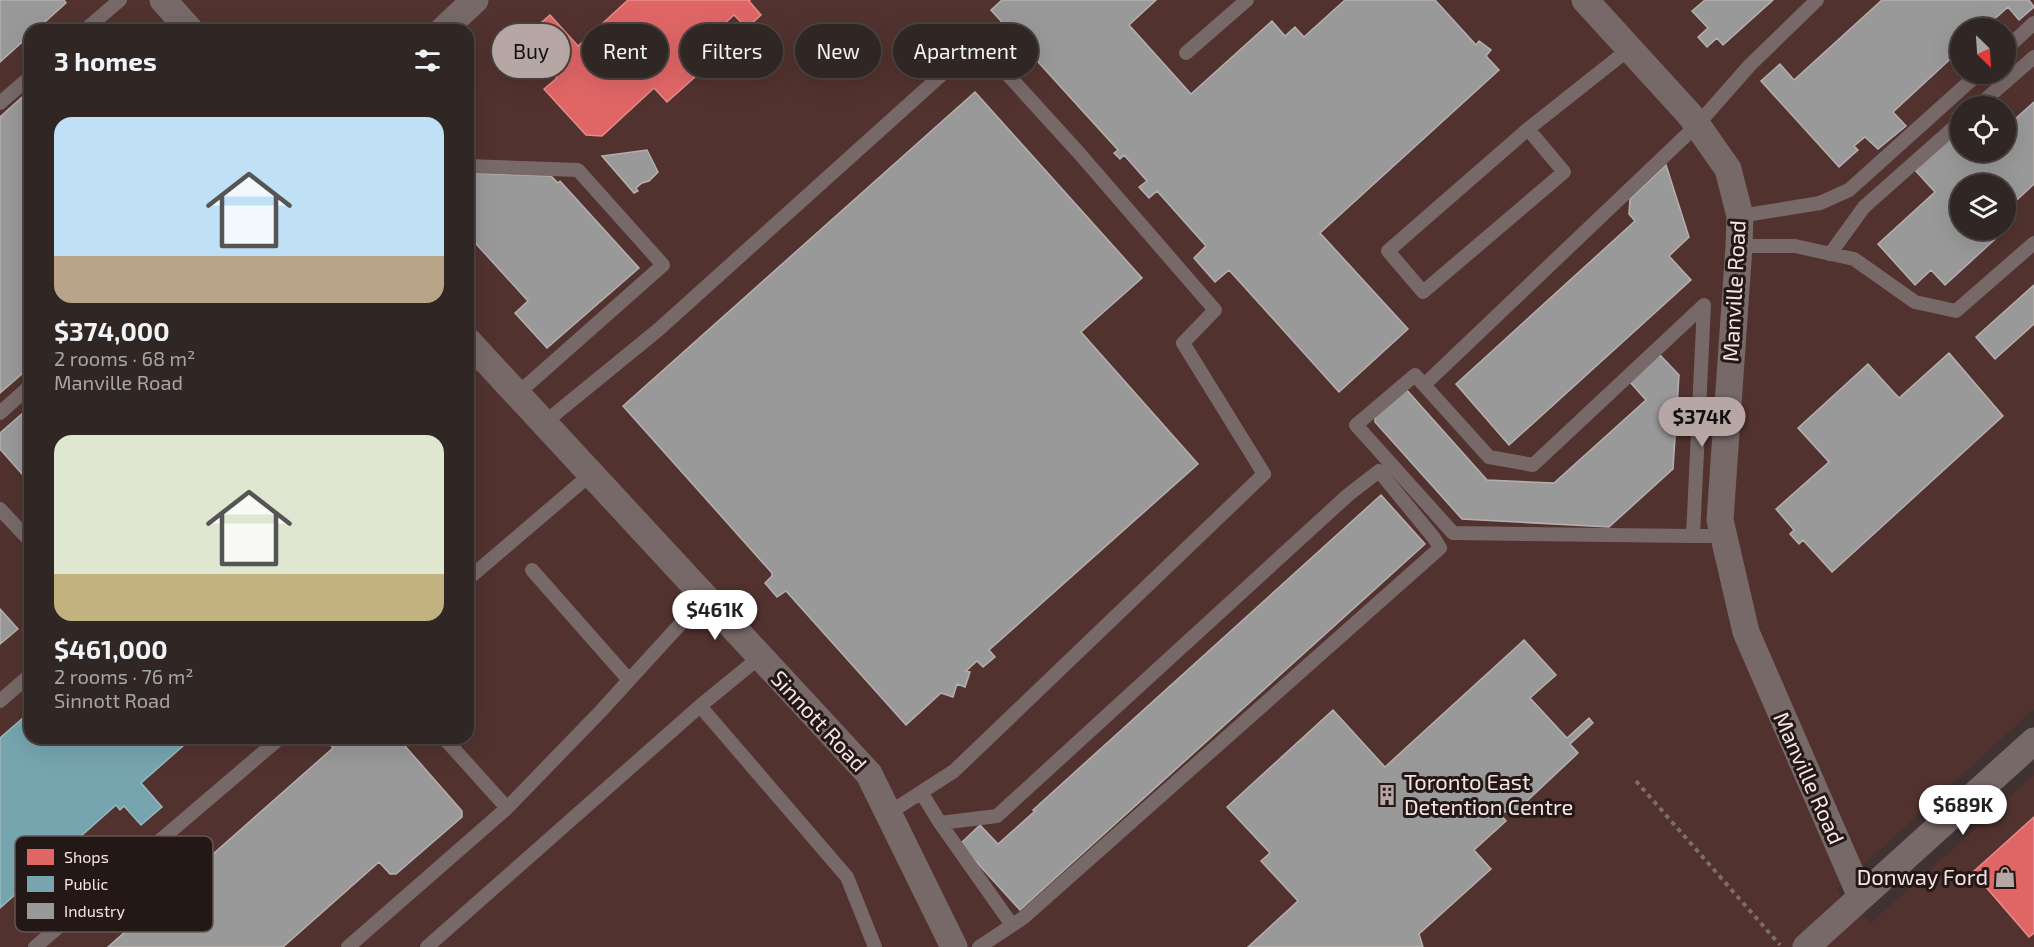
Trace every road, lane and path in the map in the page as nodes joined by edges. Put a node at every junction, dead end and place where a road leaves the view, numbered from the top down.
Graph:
1 (120, 0) edge
2 (163, 0) edge
3 (475, 0) edge
4 (1247, 0) edge
5 (1585, 0) edge
6 (1817, 0) edge
7 (2034, 23) edge
8 (92, 24) edge
9 (185, 24) edge
10 (449, 24) edge
11 (2016, 40) edge
12 (1629, 49) junction
13 (1186, 53) dead end
14 (2034, 57) edge
15 (24, 82) edge
16 (1967, 84) edge
17 (1989, 96) edge
18 (0, 103) edge
19 (1698, 124) junction
20 (1528, 129) junction
21 (1950, 131) edge
22 (474, 166) edge
23 (1740, 216) junction
24 (2034, 243) edge
25 (1739, 246) junction
26 (1830, 254) junction
27 (474, 354) edge
28 (1424, 385) junction
29 (24, 391) edge
30 (516, 395) junction
31 (0, 413) edge
32 (544, 423) junction
33 (591, 474) junction
34 (0, 509) edge
35 (24, 535) edge
36 (1693, 536) junction
37 (1724, 536) junction
38 (532, 570) dead end
39 (474, 574) edge
40 (705, 597) junction
41 (760, 657) junction
42 (24, 680) edge
43 (629, 680) junction
44 (0, 701) edge
45 (700, 706) junction
46 (2034, 741) edge
47 (273, 744) edge
48 (449, 744) edge
49 (1636, 781) dead end
50 (921, 792) junction
51 (507, 808) junction
52 (888, 813) junction
53 (940, 823) junction
54 (165, 836) edge
55 (1861, 897) junction
56 (1012, 925) junction
57 (53, 932) edge
58 (35, 947) edge
59 (348, 947) edge
60 (427, 947) edge
61 (875, 947) edge
62 (954, 947) edge
63 (979, 947) edge
64 (1782, 947) edge
65 (1806, 947) edge

1 - 8 lane
2 - 9 street
3 - 10 street
4 - 13 lane
5 - 12 street, Manville Road
6 - 19 lane
7 - 11 lane
12 - 19 street, Manville Road
12 - 20 lane
14 - 17 lane
15 - 18 lane
16 - 23 lane
19 - 23 street, Manville Road
19 - 28 lane
20 - 20 lane
21 - 26 lane
22 - 30 lane
23 - 25 street, Manville Road
24 - 26 lane
25 - 26 lane
25 - 37 street, Manville Road
27 - 30 street, Sinnott Road
28 - 36 lane
28 - 36 lane
29 - 31 lane
30 - 32 street, Sinnott Road
32 - 33 street, Sinnott Road
32 - 50 lane
33 - 39 lane
33 - 40 street, Sinnott Road
34 - 35 lane
36 - 37 lane
37 - 55 street, Manville Road
38 - 43 lane
40 - 41 street, Sinnott Road
40 - 43 lane
41 - 45 lane
41 - 52 street, Sinnott Road
42 - 44 lane
43 - 51 lane
45 - 60 lane
45 - 61 lane
46 - 55 street
47 - 54 lane
48 - 51 lane
49 - 64 path
50 - 52 lane
50 - 53 lane
51 - 59 lane
52 - 62 street, Sinnott Road
53 - 56 lane
53 - 56 lane
55 - 65 street
56 - 63 lane
57 - 58 lane

